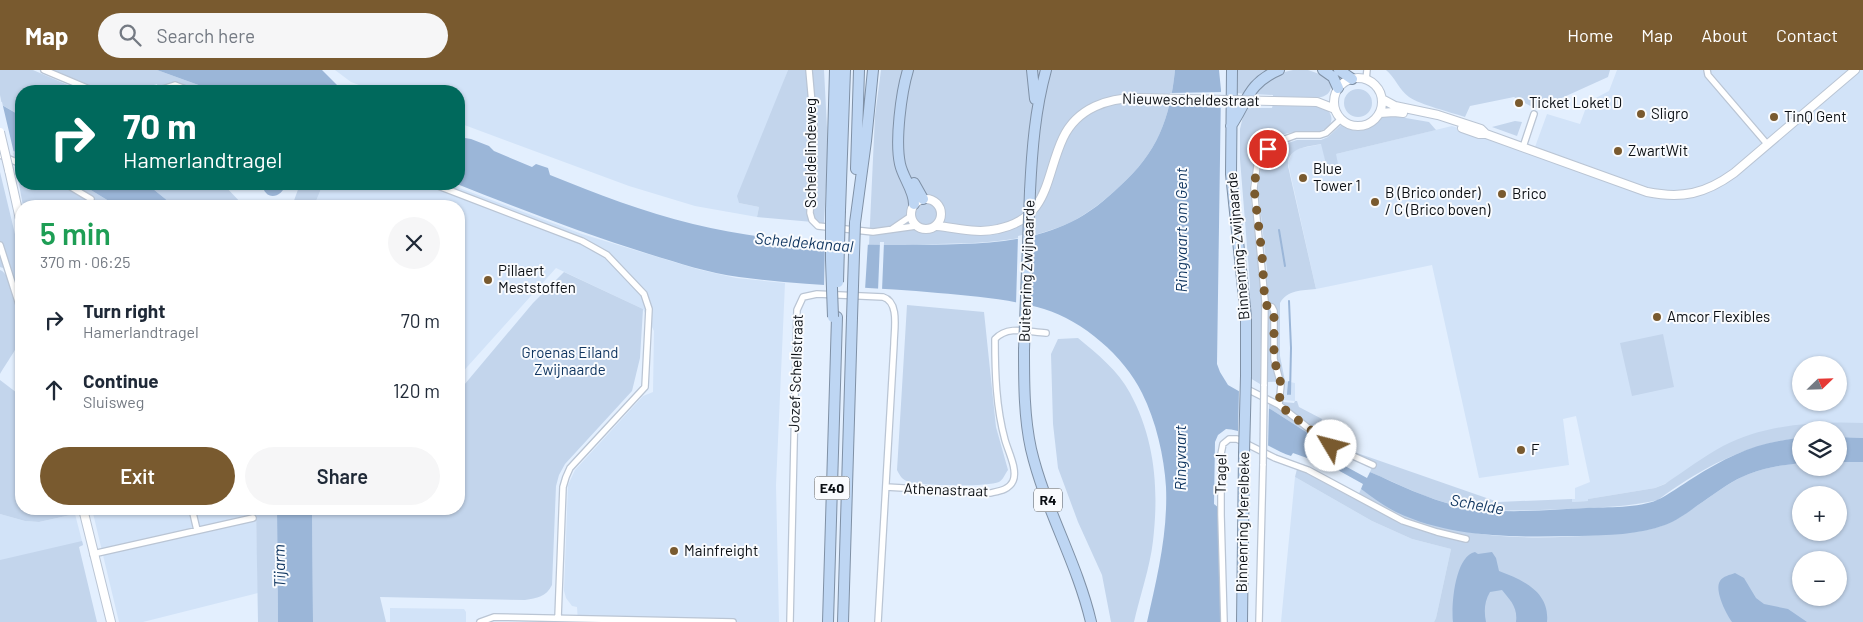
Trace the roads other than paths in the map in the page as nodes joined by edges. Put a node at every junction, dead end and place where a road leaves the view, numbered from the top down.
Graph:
1 (44, 70) edge
2 (809, 70) edge
3 (830, 70) edge
4 (835, 70) edge
5 (845, 70) edge
6 (859, 70) edge
7 (874, 70) edge
8 (908, 70) edge
9 (914, 70) edge
10 (1032, 70) edge
11 (1046, 70) edge
12 (1232, 70) edge
13 (1278, 70) edge
14 (1324, 70) edge
15 (1367, 70) edge
16 (1707, 70) edge
17 (1855, 70) edge
18 (1352, 79) junction
19 (1366, 80) junction
20 (1338, 81) edge
21 (80, 85) edge
22 (1382, 99) junction
23 (1317, 102) junction
24 (1335, 109) junction
25 (1380, 112) junction
26 (1036, 113) junction
27 (1534, 114) dead end
28 (1341, 119) junction
29 (1453, 122) junction
30 (1482, 122) dead end
31 (1230, 127) junction
32 (0, 132) edge
33 (1486, 134) junction
34 (1768, 145) junction
35 (834, 146) junction
36 (1523, 147) junction
37 (0, 155) edge
38 (15, 161) edge
39 (76, 190) edge
40 (449, 190) edge
41 (16, 200) edge
42 (91, 200) edge
43 (919, 202) junction
44 (836, 210) junction
45 (856, 211) junction
46 (911, 216) junction
47 (941, 217) junction
48 (855, 226) junction
49 (916, 226) junction
50 (937, 226) junction
51 (956, 228) junction
52 (888, 231) junction
53 (0, 246) edge
54 (15, 295) edge
55 (1265, 305) junction
56 (1046, 333) dead end
57 (1242, 386) dead end
58 (1279, 405) junction
59 (1245, 421) joint
60 (1373, 465) dead end
61 (886, 487) junction
62 (84, 515) edge
63 (193, 515) edge
64 (253, 518) dead end
65 (197, 530) junction
66 (1466, 539) dead end
67 (93, 554) junction
68 (558, 618) junction
69 (111, 622) edge
70 (480, 622) edge
71 (733, 622) edge
72 (790, 622) edge
73 (828, 622) edge
74 (843, 622) edge
75 (878, 622) edge
76 (1091, 622) edge
77 (1224, 622) edge
78 (1242, 622) edge
79 (1259, 622) edge

1 - 21 street
2 - 48 street, Scheldelindeweg
3 - 35 highway
4 - 35 highway
5 - 44 highway, E40
6 - 45 highway, E40
7 - 45 highway
8 - 43 highway
9 - 43 highway
10 - 26 highway, R4
11 - 26 highway, R4
12 - 31 highway, Binnenring-Zwijnaarde
13 - 31 highway
14 - 20 highway
15 - 19 street
16 - 34 street
17 - 34 main road
18 - 19 main road
18 - 20 highway
18 - 20 main road, Nieuwescheldestraat
19 - 22 main road
20 - 23 main road, Nieuwescheldestraat
20 - 24 main road
22 - 25 main road
22 - 29 main road
23 - 24 main road, Nieuwescheldestraat
23 - 51 main road, Nieuwescheldestraat, bridge
24 - 28 main road
25 - 28 main road
25 - 29 main road
26 - 76 highway, Buitenring Zwijnaarde / R4, bridge
27 - 36 street
28 - 55 street
29 - 33 main road
30 - 33 street
31 - 59 highway, Binnenring-Zwijnaarde, bridge
32 - 41 main road, bridge
33 - 36 main road
34 - 36 main road
35 - 44 highway
37 - 38 street
39 - 42 street
40 - 68 street
43 - 46 main road
43 - 47 main road, Nieuwescheldestraat
44 - 73 highway, E40, bridge
45 - 48 highway, E40
46 - 49 main road
46 - 52 street
47 - 50 main road
47 - 51 main road, Nieuwescheldestraat
48 - 52 street, Nieuwescheldestraat
48 - 74 highway, E40, bridge
49 - 50 main road, Nieuwescheldestraat
49 - 52 street, Nieuwescheldestraat
50 - 51 main road, Nieuwescheldestraat
53 - 54 street
55 - 58 street
55 - 79 street, bridge
56 - 61 street, Athenastraat
57 - 58 street
58 - 60 street
59 - 78 highway, Binnenring Merelbeke, bridge
61 - 72 street, Jozef Schellstraat
61 - 75 street, Jozef Schellstraat
62 - 67 main road
63 - 65 street
64 - 65 street
65 - 67 street
66 - 77 street, Tragel
67 - 69 main road
68 - 70 street
68 - 71 street

